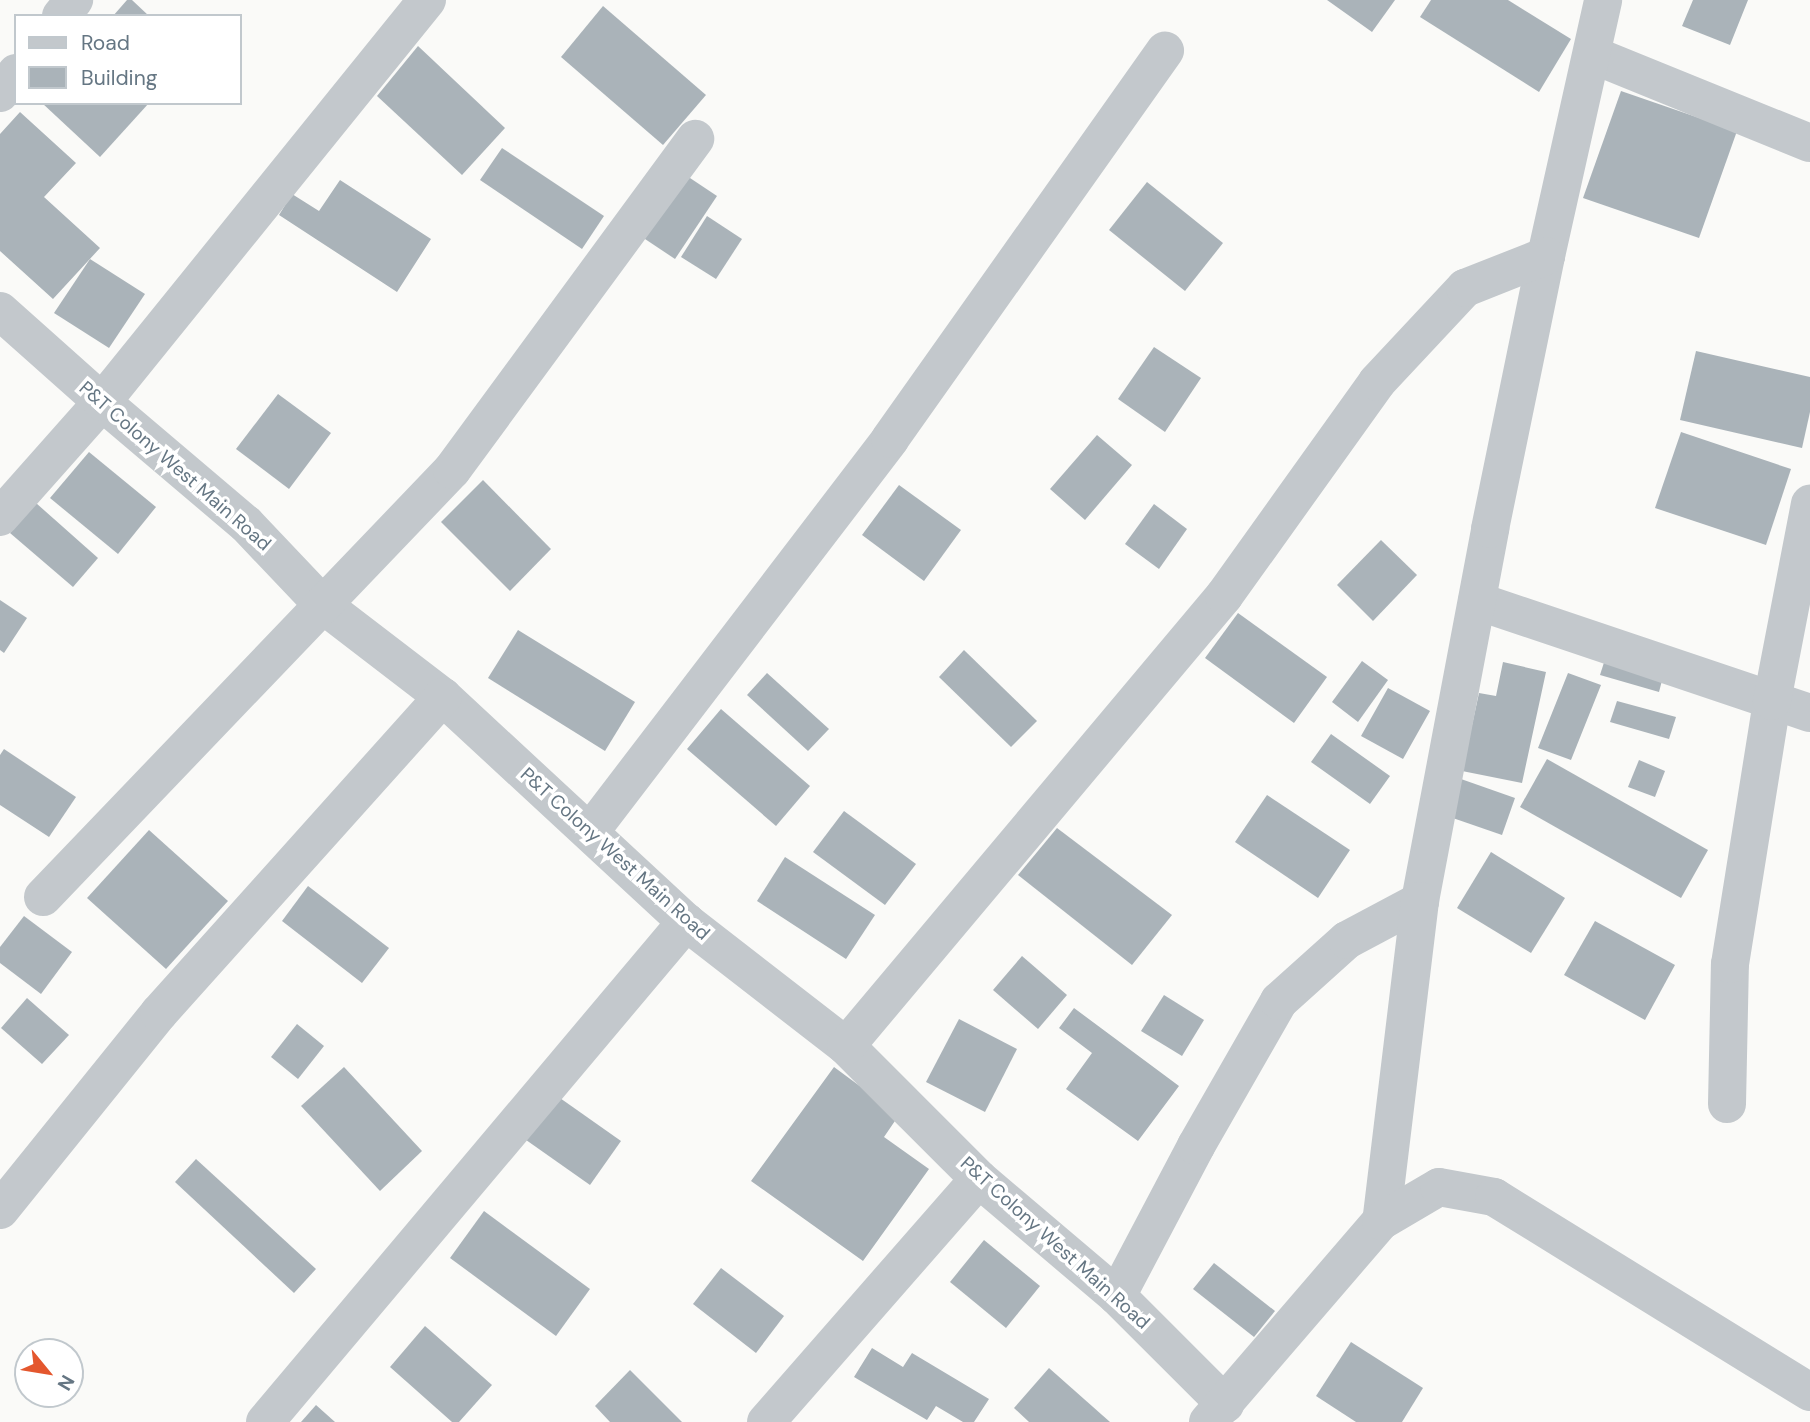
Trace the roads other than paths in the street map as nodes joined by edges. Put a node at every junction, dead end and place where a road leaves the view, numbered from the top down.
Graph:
1 (74, 0) edge
2 (427, 0) edge
3 (1603, 0) edge
4 (63, 14) edge
5 (1165, 51) dead end
6 (1593, 55) junction
7 (14, 76) edge
8 (0, 93) edge
9 (695, 139) dead end
10 (1810, 143) edge
11 (1546, 256) junction
12 (0, 311) edge
13 (102, 402) junction
14 (1810, 504) edge
15 (0, 517) edge
16 (1477, 601) junction
17 (323, 605) junction
18 (443, 697) junction
19 (1772, 701) junction
20 (1810, 713) edge
21 (590, 832) junction
22 (43, 897) dead end
23 (1420, 901) junction
24 (686, 922) junction
25 (846, 1046) junction
26 (1727, 1104) dead end
27 (979, 1179) junction
28 (0, 1210) edge
29 (1381, 1221) junction
30 (1117, 1296) junction
31 (1810, 1392) edge
32 (1216, 1413) edge
33 (265, 1422) edge
34 (766, 1422) edge

1 - 4 street
2 - 13 street
3 - 6 street
5 - 21 street
6 - 10 street
6 - 11 street
7 - 8 street
9 - 17 street
11 - 16 street
11 - 25 street
12 - 13 street, P&T Colony West Main Road
13 - 15 street
13 - 17 street, P&T Colony West Main Road
14 - 19 street
16 - 19 street
16 - 23 street
17 - 18 street, P&T Colony West Main Road
17 - 22 street
18 - 21 street, P&T Colony West Main Road
18 - 28 street
19 - 20 street
19 - 26 street
21 - 24 street, P&T Colony West Main Road
23 - 29 street
23 - 30 street
24 - 25 street, P&T Colony West Main Road
24 - 33 street
25 - 27 street, P&T Colony West Main Road
27 - 30 street, P&T Colony West Main Road
27 - 34 street
29 - 31 street
29 - 32 street
30 - 32 street, P&T Colony West Main Road

